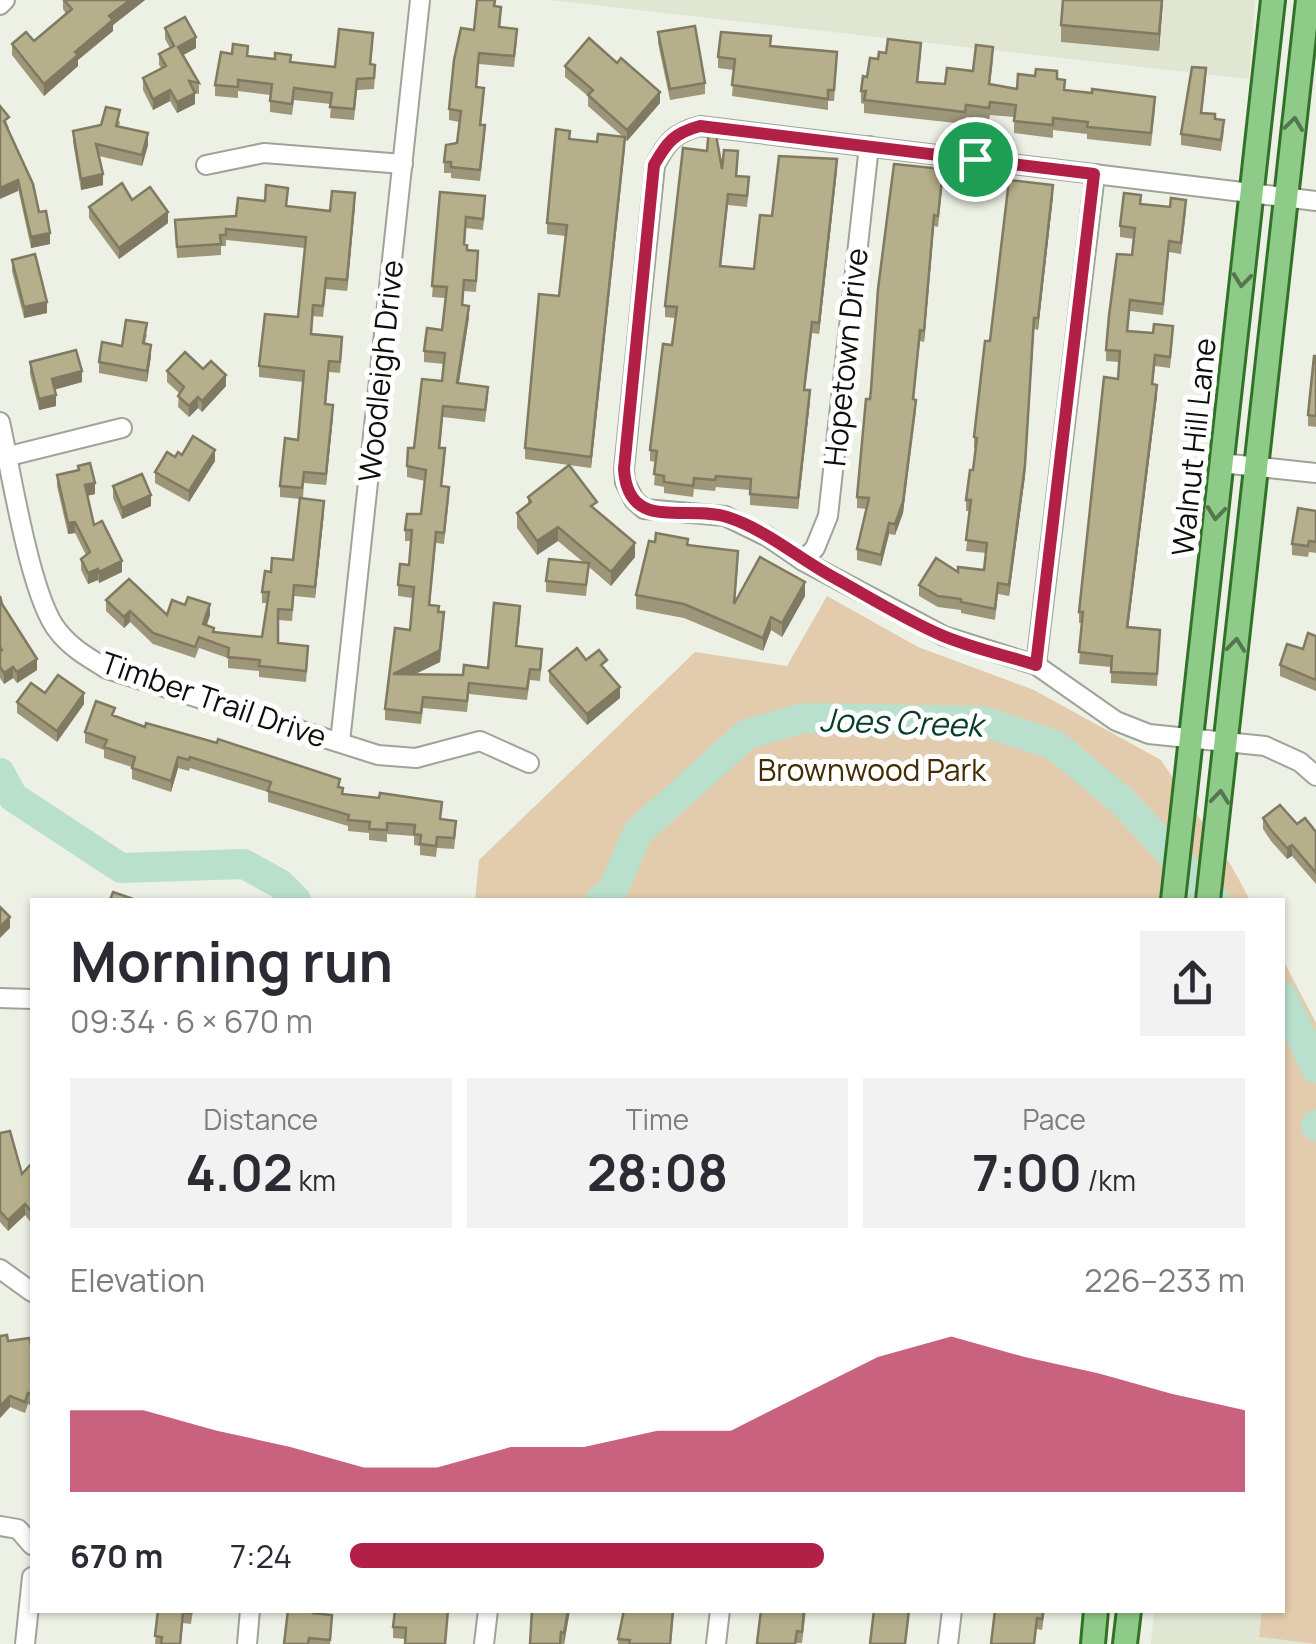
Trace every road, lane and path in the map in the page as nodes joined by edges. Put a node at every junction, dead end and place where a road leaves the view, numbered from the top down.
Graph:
1 (420, 0) edge
2 (1273, 0) edge
3 (1308, 0) edge
4 (869, 146) junction
5 (403, 164) junction
6 (206, 165) dead end
7 (1094, 174) junction
8 (1252, 193) junction
9 (1285, 198) junction
10 (1316, 201) edge
11 (0, 422) edge
12 (122, 428) dead end
13 (4, 458) edge
14 (1222, 463) junction
15 (1256, 466) junction
16 (1316, 473) edge
17 (803, 560) junction
18 (1036, 665) junction
19 (1191, 740) junction
20 (340, 742) junction
21 (1226, 742) junction
22 (528, 763) dead end
23 (1316, 776) edge
24 (1173, 898) edge
25 (1208, 898) edge
26 (0, 998) edge
27 (30, 999) edge
28 (0, 1269) edge
29 (30, 1291) edge
30 (0, 1526) edge
31 (30, 1542) edge
32 (30, 1596) edge
33 (250, 1613) edge
34 (488, 1613) edge
35 (720, 1613) edge
36 (952, 1613) edge
37 (1096, 1613) edge
38 (1129, 1613) edge
39 (25, 1644) edge
40 (247, 1644) edge
41 (484, 1644) edge
42 (716, 1644) edge
43 (948, 1644) edge
44 (1092, 1644) edge
45 (1125, 1644) edge

1 - 5 street, Woodleigh Drive
2 - 8 main road, Walnut Hill Lane
9 -> 3 main road
4 - 7 street
4 - 17 street, Hopetown Drive
4 - 17 street
5 - 6 street
5 - 20 street, Woodleigh Drive
7 - 8 street
7 - 18 street
8 - 9 street
8 -> 14 main road, Walnut Hill Lane
9 - 10 street
9 - 15 main road
11 - 13 street, Timber Trail Drive
12 - 13 street
13 - 20 street, Timber Trail Drive
14 - 15 street
14 -> 19 main road, Walnut Hill Lane
15 - 16 street
21 -> 15 main road
17 - 18 street
18 - 19 street
19 - 21 street
19 - 24 main road, Walnut Hill Lane
20 - 22 street, Timber Trail Drive
21 - 23 street
25 -> 21 main road
26 - 27 street
28 - 29 street
30 - 31 street
32 - 39 street
33 - 40 street
34 - 41 street
35 - 42 street
36 - 43 street
37 - 44 main road
38 - 45 main road

